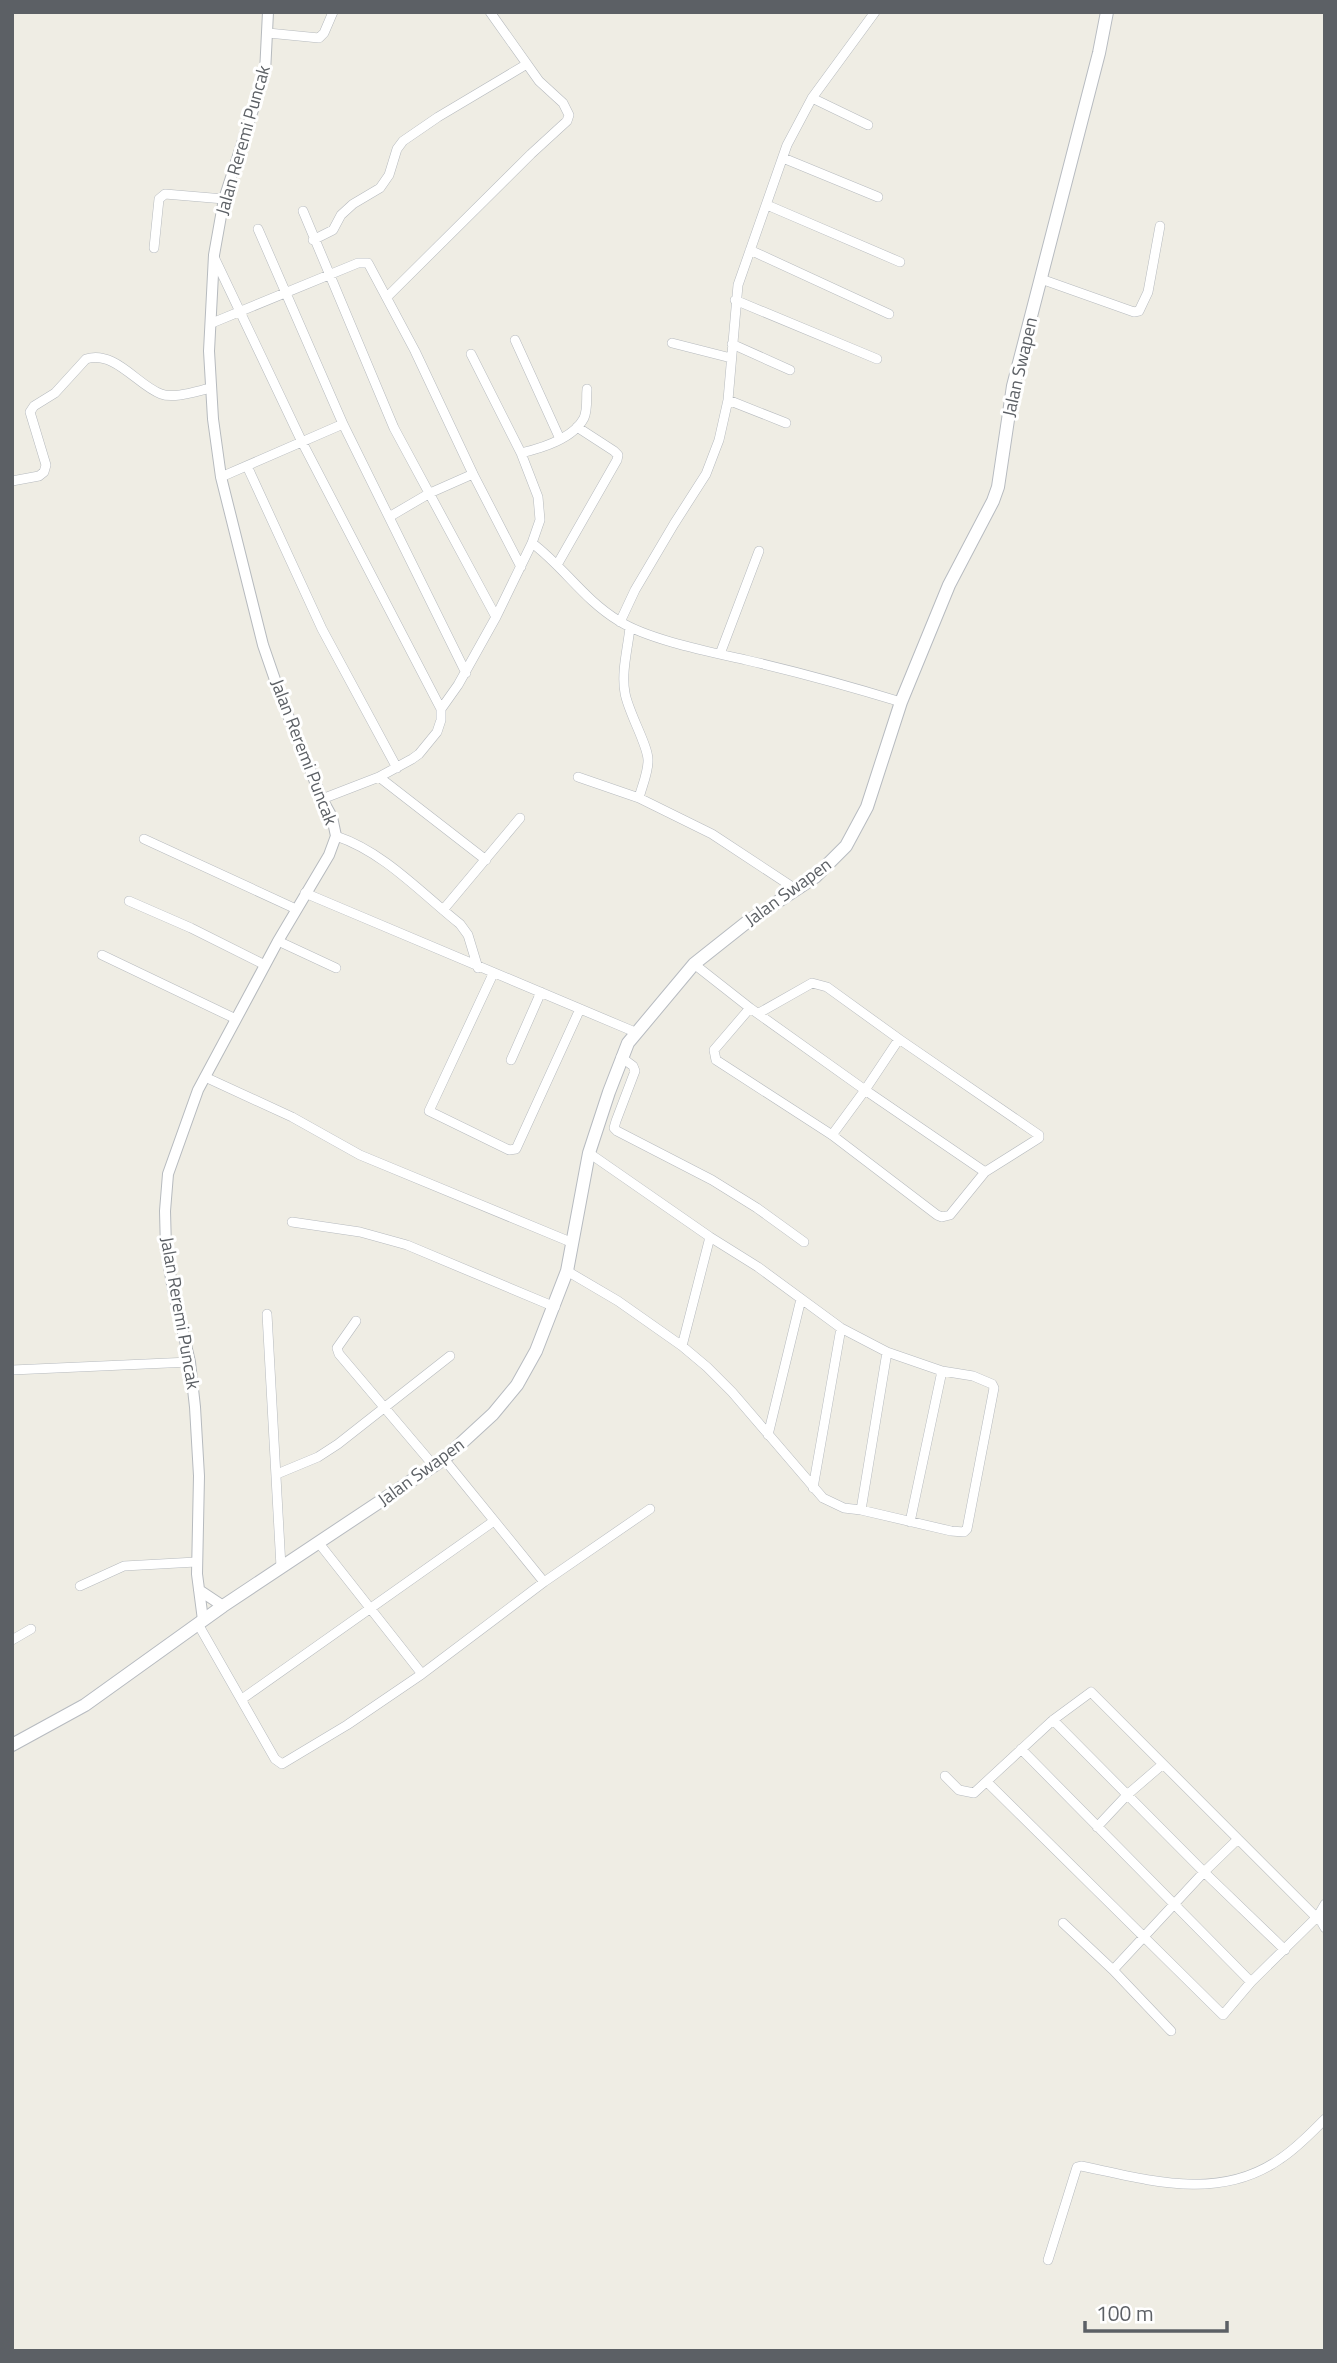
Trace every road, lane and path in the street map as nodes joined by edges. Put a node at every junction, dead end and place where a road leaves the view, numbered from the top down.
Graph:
1 (268, 12) edge
2 (333, 12) edge
3 (490, 12) edge
4 (875, 12) edge
5 (1107, 12) edge
6 (268, 33) junction
7 (527, 64) junction
8 (813, 98) junction
9 (868, 125) dead end
10 (783, 158) junction
11 (878, 197) dead end
12 (224, 199) junction
13 (767, 205) junction
14 (303, 211) dead end
15 (1160, 226) dead end
16 (258, 229) dead end
17 (313, 240) junction
18 (154, 248) dead end
19 (750, 250) junction
20 (214, 255) junction
21 (900, 262) dead end
22 (330, 275) junction
23 (1041, 279) junction
24 (285, 293) junction
25 (387, 297) junction
26 (735, 300) junction
27 (242, 311) junction
28 (889, 314) dead end
29 (212, 323) junction
30 (515, 340) dead end
31 (672, 343) dead end
32 (732, 344) junction
33 (471, 354) dead end
34 (731, 359) junction
35 (877, 359) dead end
36 (790, 370) dead end
37 (211, 388) junction
38 (587, 389) dead end
39 (728, 400) junction
40 (786, 423) dead end
41 (343, 425) junction
42 (577, 427) junction
43 (560, 439) junction
44 (302, 442) junction
45 (521, 453) junction
46 (247, 466) junction
47 (473, 474) junction
48 (221, 477) junction
49 (12, 481) edge
50 (430, 493) junction
51 (389, 517) junction
52 (532, 543) junction
53 (759, 551) dead end
54 (557, 565) junction
55 (521, 567) junction
56 (496, 617) junction
57 (620, 622) junction
58 (630, 627) junction
59 (720, 654) junction
60 (466, 673) junction
61 (901, 702) junction
62 (441, 709) junction
63 (397, 768) junction
64 (379, 777) junction
65 (578, 777) dead end
66 (639, 798) junction
67 (322, 799) junction
68 (520, 818) dead end
69 (336, 836) junction
70 (144, 839) dead end
71 (486, 860) junction
72 (797, 890) junction
73 (305, 893) junction
74 (129, 901) dead end
75 (296, 909) junction
76 (443, 910) junction
77 (278, 941) junction
78 (102, 955) dead end
79 (694, 964) junction
80 (265, 965) junction
81 (336, 968) dead end
82 (478, 968) junction
83 (493, 974) junction
84 (541, 992) junction
85 (580, 1009) junction
86 (755, 1010) junction
87 (236, 1019) junction
88 (635, 1032) junction
89 (900, 1039) junction
90 (621, 1057) junction
91 (511, 1060) dead end
92 (205, 1077) junction
93 (865, 1090) junction
94 (832, 1135) junction
95 (589, 1153) junction
96 (985, 1172) junction
97 (292, 1222) dead end
98 (710, 1237) junction
99 (804, 1242) dead end
100 (573, 1243) junction
101 (568, 1271) junction
102 (801, 1299) junction
103 (555, 1307) junction
104 (267, 1314) dead end
105 (356, 1321) dead end
106 (841, 1328) junction
107 (682, 1346) junction
108 (887, 1352) junction
109 (450, 1356) dead end
110 (190, 1362) junction
111 (12, 1370) edge
112 (942, 1371) junction
113 (385, 1408) junction
114 (768, 1435) junction
115 (439, 1463) junction
116 (276, 1474) junction
117 (813, 1488) junction
118 (650, 1508) dead end
119 (861, 1510) junction
120 (494, 1521) junction
121 (910, 1522) junction
122 (318, 1542) junction
123 (197, 1562) junction
124 (281, 1567) junction
125 (544, 1582) junction
126 (80, 1586) dead end
127 (199, 1590) junction
128 (223, 1606) junction
129 (371, 1609) junction
130 (201, 1622) junction
131 (31, 1629) dead end
132 (12, 1640) edge
133 (422, 1674) junction
134 (242, 1699) junction
135 (1053, 1720) junction
136 (12, 1745) edge
137 (1021, 1749) junction
138 (1163, 1764) junction
139 (945, 1776) dead end
140 (988, 1782) junction
141 (1127, 1795) junction
142 (1097, 1827) junction
143 (1238, 1839) junction
144 (1204, 1872) junction
145 (1325, 1904) edge
146 (1175, 1905) junction
147 (1320, 1922) edge
148 (1063, 1923) dead end
149 (1144, 1937) junction
150 (1284, 1950) junction
151 (1113, 1970) junction
152 (1251, 1982) junction
153 (1171, 2031) dead end
154 (1325, 2119) edge
155 (1048, 2260) dead end

1 - 6 street, Jalan Reremi Puncak
2 - 6 street
3 - 7 street
4 - 8 street
5 - 23 main road, Jalan Swapen
6 - 12 street, Jalan Reremi Puncak
7 - 17 street
7 - 25 street
8 - 9 street
8 - 10 street
10 - 11 street
10 - 13 street
12 - 18 street
12 - 20 street, Jalan Reremi Puncak
13 - 19 street
13 - 21 street
14 - 17 street
15 - 23 street
16 - 24 street
17 - 22 street
19 - 26 street
19 - 28 street
20 - 27 street
20 - 29 street, Jalan Reremi Puncak
22 - 24 street
22 - 25 street
22 - 50 street
23 - 61 main road, Jalan Swapen
24 - 27 street
24 - 41 street
25 - 47 street
26 - 32 street
26 - 35 street
27 - 29 street
27 - 44 street
29 - 37 street, Jalan Reremi Puncak
30 - 43 street
31 - 34 street
32 - 34 street
32 - 36 street
33 - 45 street
34 - 39 street
37 - 48 street, Jalan Reremi Puncak
37 - 49 street
38 - 42 street
39 - 40 street
39 - 57 street
41 - 44 street
41 - 51 street
42 - 43 street
42 - 54 street
43 - 45 street
44 - 46 street
44 - 62 street
45 - 52 street
46 - 48 street
46 - 63 street
47 - 50 street
47 - 55 street
48 - 67 street, Jalan Reremi Puncak
50 - 51 street
50 - 56 street
51 - 60 street
52 - 54 street
52 - 55 street
53 - 59 street
54 - 57 street
55 - 56 street
56 - 60 street
57 - 58 street
58 - 59 street
58 - 66 street
59 - 61 street
60 - 62 street
61 - 72 main road, Jalan Swapen
62 - 63 street
63 - 64 street
64 - 67 street
64 - 71 street
65 - 66 street
66 - 72 street
67 - 69 street, Jalan Reremi Puncak
68 - 71 street
69 - 73 street, Jalan Reremi Puncak
69 - 76 street
70 - 75 street
71 - 76 street
72 - 79 main road, Jalan Swapen
73 - 75 street, Jalan Reremi Puncak
73 - 82 street
74 - 80 street
75 - 77 street, Jalan Reremi Puncak
76 - 82 street
77 - 80 street, Jalan Reremi Puncak
77 - 81 street
78 - 87 street
79 - 86 street
79 - 88 main road, Jalan Swapen
80 - 87 street, Jalan Reremi Puncak
82 - 83 street
83 - 84 street
83 - 85 street
84 - 85 street
84 - 91 street
85 - 88 street
86 - 89 street
86 - 93 street
86 - 94 street
87 - 92 street, Jalan Reremi Puncak
88 - 90 main road, Jalan Swapen
89 - 93 street
89 - 96 street
90 - 95 main road, Jalan Swapen
90 - 99 street
92 - 100 street
92 - 110 street, Jalan Reremi Puncak
93 - 94 street
93 - 96 street
94 - 96 street
95 - 98 street
95 - 100 main road, Jalan Swapen
97 - 103 street
98 - 102 street
98 - 107 street
100 - 101 main road, Jalan Swapen
101 - 103 main road, Jalan Swapen
101 - 107 street
102 - 106 street
102 - 114 street
103 - 115 main road, Jalan Swapen
104 - 116 street
105 - 113 street
106 - 108 street
106 - 117 street
107 - 114 street
108 - 112 street
108 - 119 street
109 - 113 street
110 - 111 street
110 - 123 street, Jalan Reremi Puncak
112 - 121 street
112 - 121 street
113 - 115 street
113 - 116 street
114 - 117 street
115 - 120 street
115 - 122 main road, Jalan Swapen
116 - 124 street
117 - 119 street
118 - 125 street
119 - 121 street
120 - 125 street
120 - 129 street
122 - 124 main road, Jalan Swapen
122 - 129 street
123 - 126 street
123 - 127 street, Jalan Reremi Puncak
124 - 128 main road, Jalan Swapen
125 - 133 street
127 - 128 street
127 - 130 street, Jalan Reremi Puncak
128 - 130 main road
129 - 133 street
129 - 134 street
130 - 134 street
130 - 136 main road
131 - 132 street
133 - 134 street
135 - 137 street
135 - 138 street
135 - 141 street
137 - 140 street
137 - 142 street
138 - 141 street
138 - 143 street
139 - 140 street
140 - 149 street
141 - 142 street
141 - 144 street
142 - 146 street
143 - 144 street
143 - 147 street
144 - 146 street
144 - 150 street
145 - 147 street
146 - 149 street
146 - 152 street
147 - 150 street
148 - 151 street
149 - 151 street
149 - 152 street
150 - 152 street
151 - 153 street
154 - 155 street

